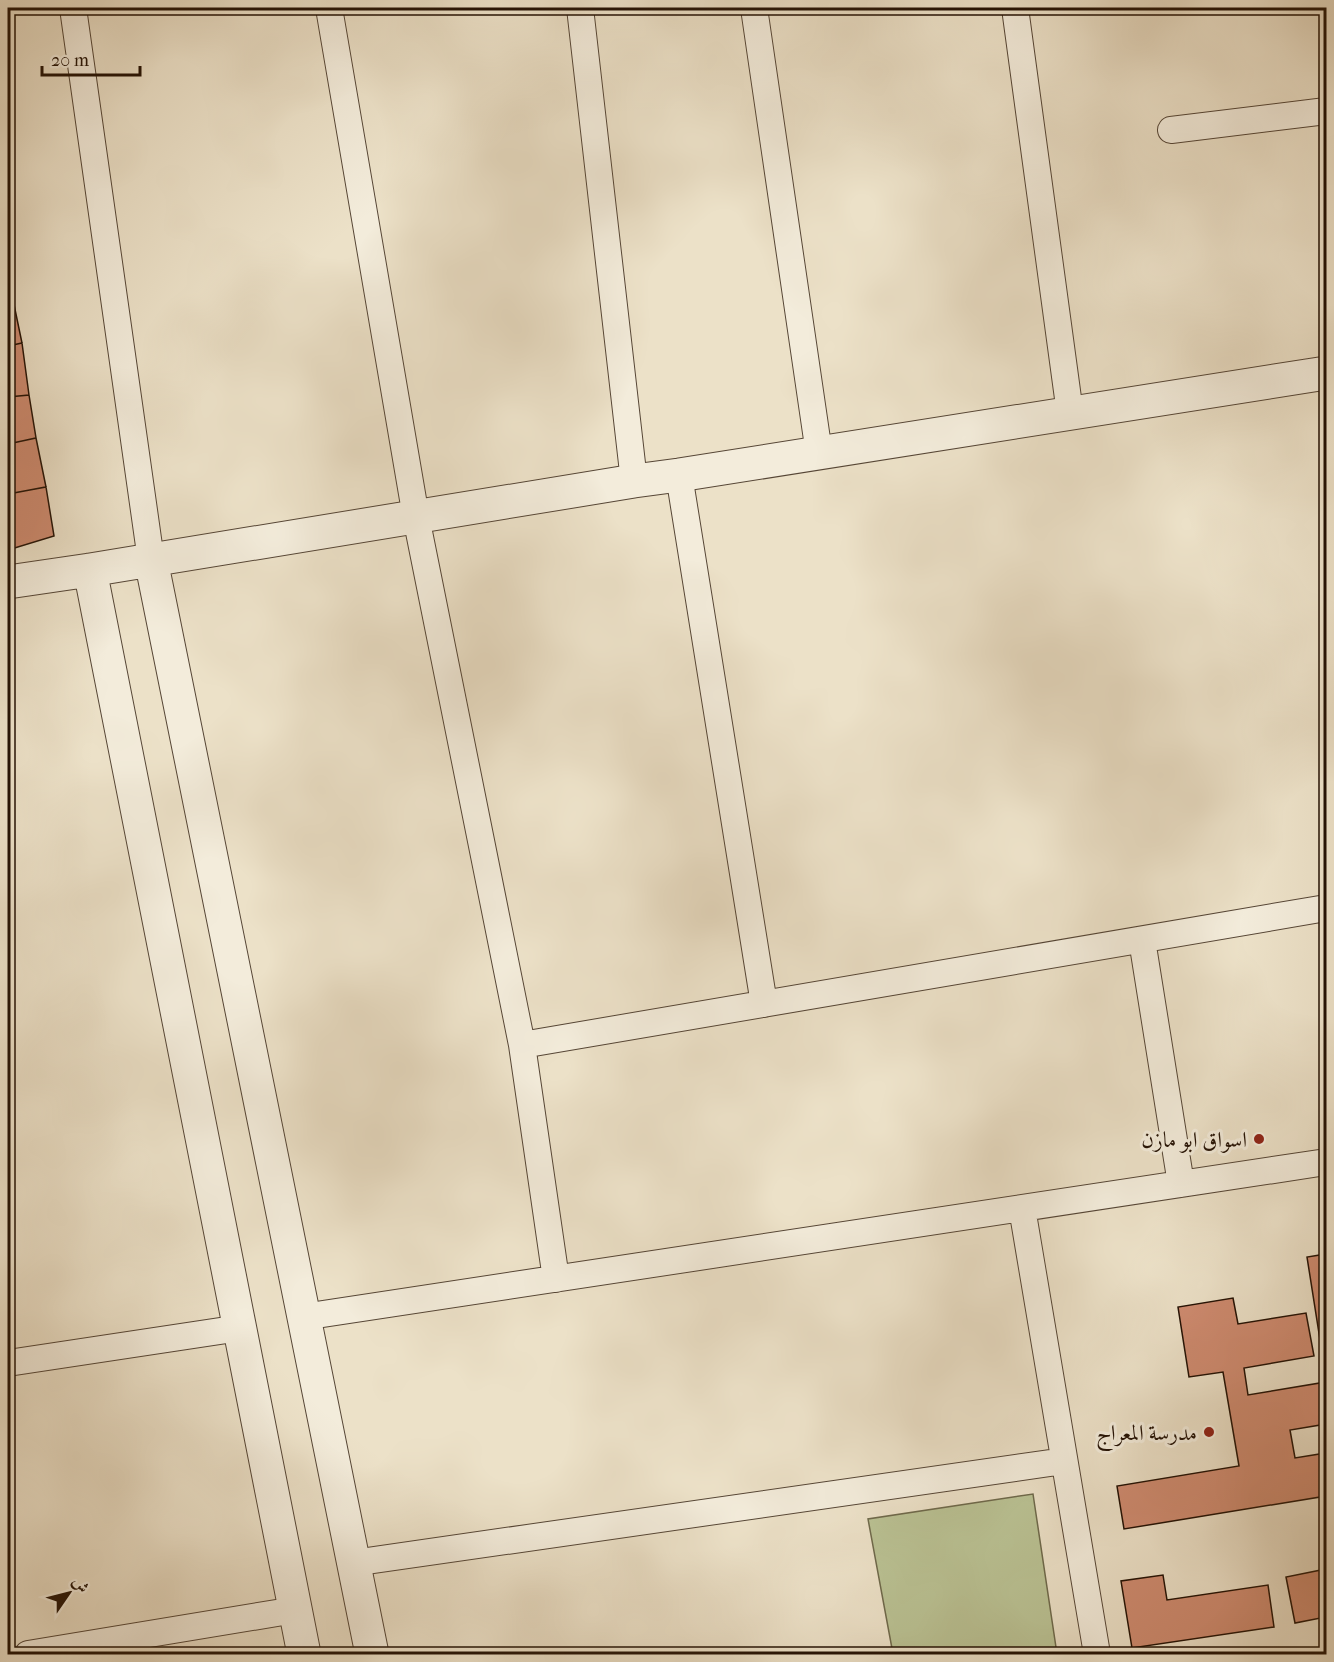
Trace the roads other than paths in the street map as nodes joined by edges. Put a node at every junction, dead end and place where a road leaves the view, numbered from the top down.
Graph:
1 (73, 8) edge
2 (329, 8) edge
3 (580, 8) edge
4 (754, 8) edge
5 (1015, 8) edge
6 (1326, 111) edge
7 (1171, 130) dead end
8 (1326, 373) edge
9 (1070, 413) junction
10 (819, 453) junction
11 (679, 475) junction
12 (634, 481) junction
13 (416, 517) junction
14 (151, 560) junction
15 (90, 570) junction
16 (8, 582) edge
17 (1326, 908) edge
18 (1142, 940) junction
19 (765, 1004) junction
20 (522, 1045) junction
21 (1326, 1162) edge
22 (1181, 1184) junction
23 (1022, 1208) junction
24 (556, 1279) junction
25 (303, 1317) junction
26 (240, 1328) junction
27 (8, 1360) edge
28 (1064, 1461) junction
29 (353, 1563) junction
30 (296, 1610) junction
31 (41, 1654) edge
32 (304, 1654) edge
33 (372, 1654) edge
34 (1097, 1654) edge

1 - 14 street
2 - 13 street
3 - 12 street
4 - 10 street
5 - 9 street
6 - 7 street
8 - 9 street
9 - 10 street
10 - 11 street
11 - 12 street
11 - 19 street
12 - 13 street
13 - 14 street
13 - 20 street
14 - 15 street
14 - 25 street
15 - 16 street
15 - 26 street
17 - 18 street
18 - 19 street
18 - 22 street
19 - 20 street
20 - 24 street
21 - 22 street
22 - 23 street
23 - 24 street
23 - 28 street
24 - 25 street
25 - 29 street
26 - 27 street
26 - 30 street
28 - 29 street
28 - 34 street
29 - 33 street
30 - 31 street
30 - 32 street

